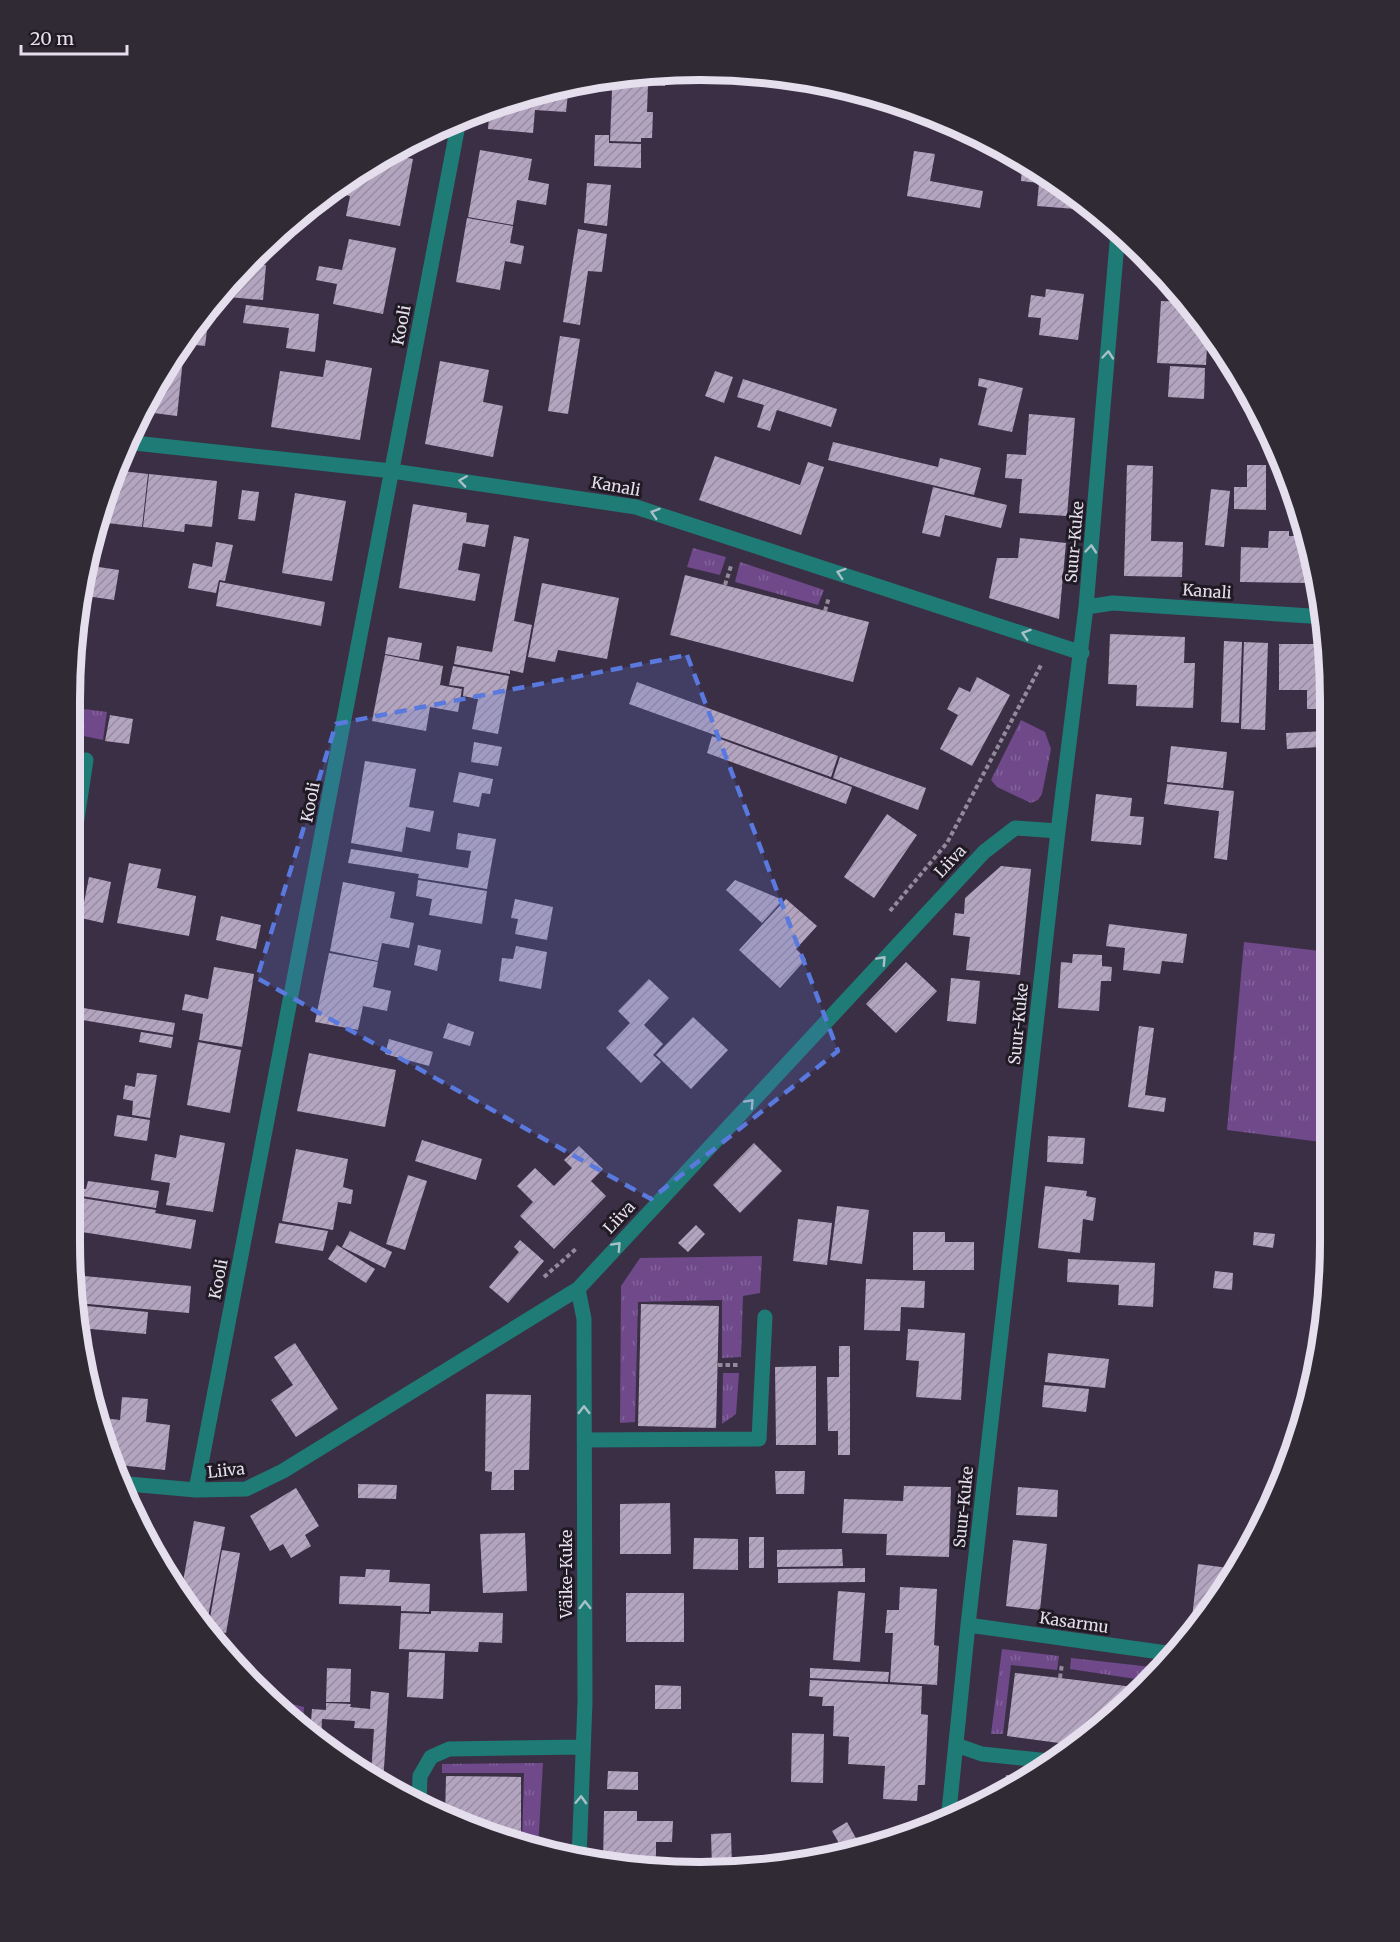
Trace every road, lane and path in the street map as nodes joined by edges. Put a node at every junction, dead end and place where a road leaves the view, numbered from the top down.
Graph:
1 (457, 130) edge
2 (1117, 241) edge
3 (136, 443) edge
4 (392, 471) junction
5 (735, 556) dead end
6 (725, 585) dead end
7 (1086, 607) junction
8 (1315, 616) edge
9 (1082, 653) junction
10 (86, 760) dead end
11 (80, 781) edge
12 (1058, 831) junction
13 (578, 1289) junction
14 (765, 1317) dead end
15 (584, 1440) junction
16 (129, 1484) edge
17 (196, 1490) junction
18 (968, 1625) junction
19 (1165, 1653) edge
20 (956, 1745) junction
21 (583, 1747) junction
22 (1041, 1760) edge
23 (419, 1795) edge
24 (949, 1810) edge
25 (579, 1851) edge

1 - 4 street, Kooli
7 -> 2 street, Suur-Kuke
3 - 4 street, Kanali
9 -> 4 street, Kanali
4 - 17 street, Kooli
5 - 6 path
7 - 8 street, Kanali
7 - 9 street, Suur-Kuke
9 - 12 street, Suur-Kuke
10 - 11 street
13 -> 12 street, Liiva
12 - 18 street, Suur-Kuke
15 -> 13 street, Väike-Kuke
13 - 17 street, Liiva
14 - 15 street
21 -> 15 street, Väike-Kuke
16 - 17 street, Liiva
18 - 19 street, Kasarmu
18 - 20 street, Suur-Kuke
20 - 22 street
20 - 24 street, Suur-Kuke
21 - 23 street
25 -> 21 street, Väike-Kuke

